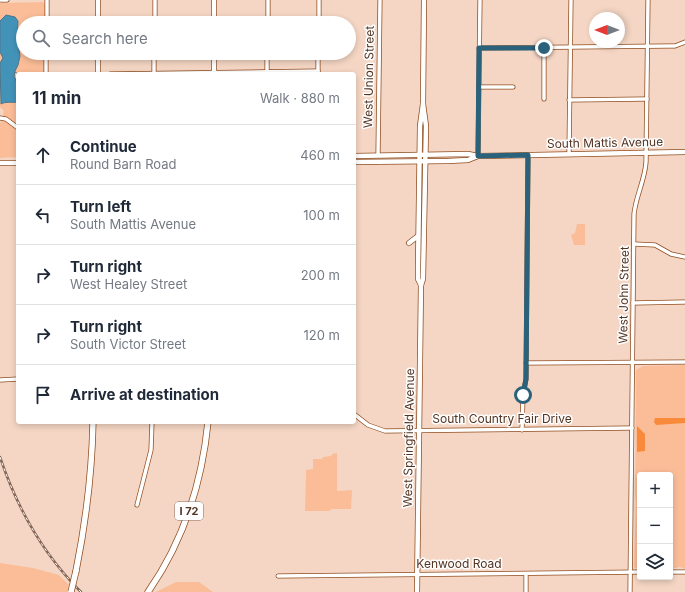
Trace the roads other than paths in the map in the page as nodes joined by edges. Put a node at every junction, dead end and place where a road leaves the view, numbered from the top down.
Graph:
1 (1, 0) edge
2 (7, 0) edge
3 (47, 0) edge
4 (98, 0) edge
5 (155, 0) edge
6 (214, 0) edge
7 (268, 0) edge
8 (319, 0) edge
9 (380, 0) edge
10 (424, 0) edge
11 (480, 0) edge
12 (571, 0) edge
13 (648, 0) edge
14 (46, 16) edge
15 (98, 16) edge
16 (155, 16) edge
17 (214, 16) edge
18 (268, 16) edge
19 (319, 16) edge
20 (685, 42) edge
21 (648, 46) junction
22 (479, 48) junction
23 (544, 48) junction
24 (570, 48) junction
25 (46, 60) edge
26 (98, 60) edge
27 (154, 60) edge
28 (214, 60) edge
29 (267, 60) edge
30 (318, 60) edge
31 (46, 72) edge
32 (98, 72) edge
33 (154, 72) edge
34 (214, 72) edge
35 (267, 72) edge
36 (318, 72) edge
37 (479, 87) junction
38 (513, 87) dead end
39 (544, 99) dead end
40 (647, 99) junction
41 (570, 100) junction
42 (423, 104) junction
43 (0, 118) edge
44 (16, 126) edge
45 (647, 152) junction
46 (685, 152) edge
47 (419, 154) junction
48 (426, 154) junction
49 (569, 154) junction
50 (378, 155) junction
51 (528, 155) junction
52 (356, 156) edge
53 (478, 156) junction
54 (0, 162) edge
55 (16, 162) edge
56 (356, 162) edge
57 (419, 162) junction
58 (426, 162) junction
59 (418, 236) junction
60 (409, 243) dead end
61 (634, 244) junction
62 (685, 257) edge
63 (421, 285) junction
64 (685, 302) edge
65 (634, 303) junction
66 (685, 362) edge
67 (526, 363) junction
68 (633, 363) junction
69 (0, 380) edge
70 (16, 380) edge
71 (356, 416) edge
72 (93, 424) edge
73 (152, 424) edge
74 (208, 424) edge
75 (632, 428) junction
76 (419, 430) junction
77 (522, 430) junction
78 (137, 505) dead end
79 (630, 572) junction
80 (637, 572) edge
81 (673, 572) edge
82 (685, 572) edge
83 (526, 574) junction
84 (418, 575) junction
85 (278, 576) dead end
86 (71, 592) edge
87 (148, 592) edge
88 (417, 592) edge
89 (526, 592) edge
90 (630, 592) edge

1 - 2 street
3 - 14 street
4 - 15 main road
5 - 16 street
6 - 17 main road
7 - 18 street
8 - 19 street
9 - 50 street, West Union Street
10 - 42 main road, West Springfield Avenue
11 - 22 street
12 - 24 street
13 - 21 street, West John Street
20 - 21 street
21 - 24 street
21 - 40 street, West John Street
22 - 23 street
22 - 37 street
23 - 24 street
23 - 39 street
24 - 41 street
25 - 31 street
26 - 32 main road
27 - 33 street
28 - 34 main road
29 - 35 street
30 - 36 street
37 - 38 street
37 - 53 street
40 - 41 street
40 - 45 street, West John Street
41 - 49 street
42 - 47 main road, West Springfield Avenue
42 - 48 main road, West Springfield Avenue
43 - 44 street
45 - 46 main road, South Mattis Avenue
45 - 49 main road, South Mattis Avenue
45 - 61 street, West John Street
47 - 48 main road, South Mattis Avenue
47 - 50 main road, South Mattis Avenue
47 - 57 main road, West Springfield Avenue
48 - 53 main road, South Mattis Avenue
48 - 58 main road, West Springfield Avenue
49 - 51 main road, South Mattis Avenue
50 - 52 main road, South Mattis Avenue
51 - 53 main road, South Mattis Avenue
51 - 67 street
53 - 58 main road, South Mattis Avenue
54 - 55 main road
56 - 57 main road, South Mattis Avenue
57 - 58 main road, South Mattis Avenue
57 - 59 main road, West Springfield Avenue
58 - 63 main road, West Springfield Avenue
59 - 60 main road
59 - 63 main road, West Springfield Avenue
61 - 62 street
61 - 65 street, West John Street
63 - 76 main road, West Springfield Avenue
64 - 65 street
65 - 68 street, West John Street
66 - 68 street
67 - 68 street
67 - 77 street
68 - 75 street, West John Street
69 - 70 street
71 - 76 street, South Country Fair Drive
72 - 86 highway, bridge
73 - 78 street
74 - 87 highway, I 72
75 - 77 street, South Country Fair Drive
75 - 79 street, West John Street
76 - 77 street, South Country Fair Drive
76 - 84 main road, West Springfield Avenue
79 - 80 street, Kenwood Road
79 - 83 street, Kenwood Road
79 - 90 street, West John Street
81 - 82 street
83 - 84 street, Kenwood Road
83 - 89 street
84 - 85 street, Kenwood Road
84 - 88 main road, West Springfield Avenue

